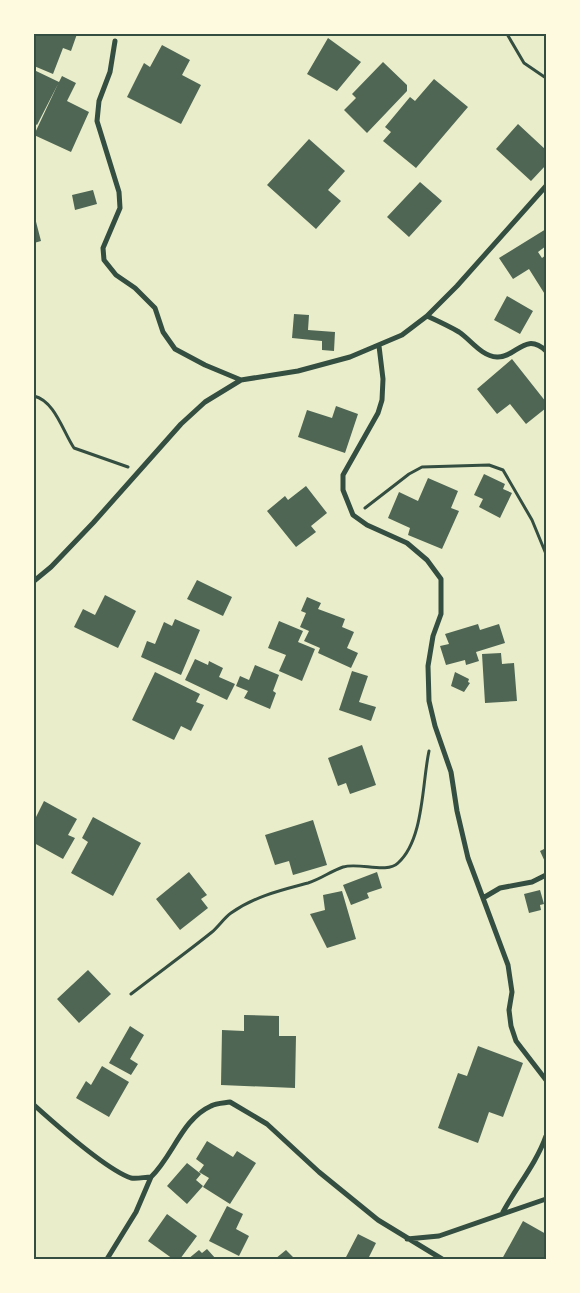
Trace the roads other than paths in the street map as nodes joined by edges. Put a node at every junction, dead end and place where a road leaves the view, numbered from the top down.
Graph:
1 (115, 41) dead end
2 (546, 186) edge
3 (428, 316) junction
4 (379, 346) junction
5 (546, 351) edge
6 (242, 380) junction
7 (34, 581) edge
8 (546, 875) edge
9 (483, 898) junction
10 (546, 1080) edge
11 (34, 1104) edge
12 (546, 1136) edge
13 (151, 1177) junction
14 (546, 1199) edge
15 (503, 1213) junction
16 (406, 1240) junction
17 (107, 1259) edge
18 (442, 1259) edge

1 - 6 street
2 - 3 street
3 - 4 street
3 - 5 street
4 - 6 street
4 - 9 street
6 - 7 street
8 - 9 street
9 - 10 street
11 - 13 street
12 - 15 street
13 - 16 street
13 - 17 street
14 - 15 street
15 - 16 street
16 - 18 street

